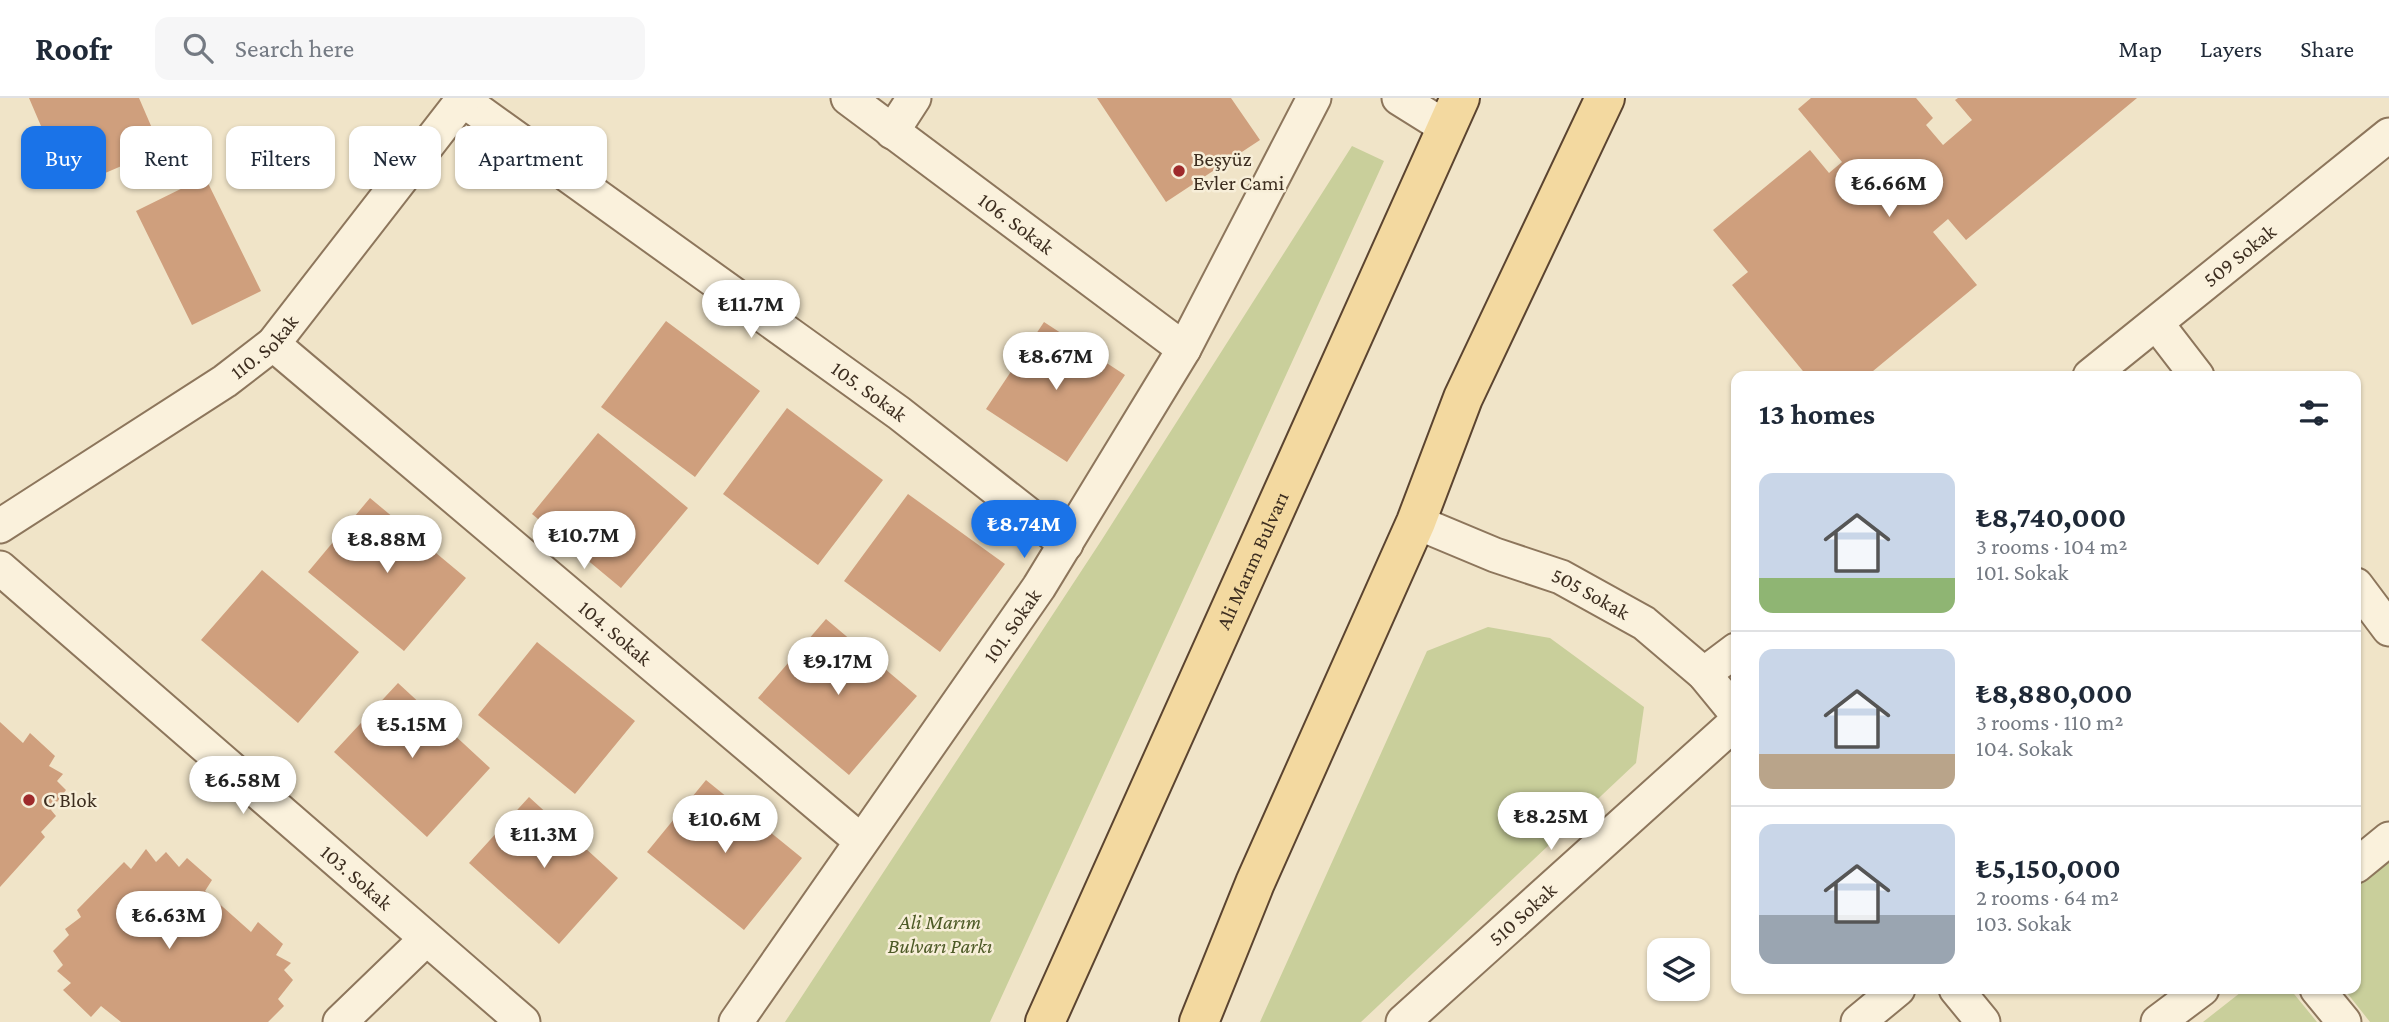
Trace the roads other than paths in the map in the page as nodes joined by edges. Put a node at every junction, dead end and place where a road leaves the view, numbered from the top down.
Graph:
1 (848, 98) edge
2 (914, 98) edge
3 (1314, 98) edge
4 (1399, 98) edge
5 (1605, 98) edge
6 (464, 99) edge
7 (1454, 113) edge
8 (892, 132) junction
9 (2383, 152) edge
10 (2157, 324) junction
11 (273, 344) junction
12 (1184, 349) junction
13 (2096, 371) edge
14 (2193, 371) edge
15 (1416, 522) junction
16 (0, 526) edge
17 (1066, 544) junction
18 (0, 568) edge
19 (2361, 592) edge
20 (2389, 629) edge
21 (1731, 654) edge
22 (1704, 674) junction
23 (1731, 707) edge
24 (1731, 727) edge
25 (2389, 839) edge
26 (861, 841) junction
27 (2361, 862) edge
28 (426, 939) junction
29 (1892, 994) edge
30 (1960, 994) edge
31 (2195, 994) edge
32 (2321, 994) edge
33 (340, 1022) edge
34 (523, 1022) edge
35 (736, 1022) edge
36 (1045, 1022) edge
37 (1199, 1022) edge
38 (1403, 1022) edge
39 (1858, 1022) edge
40 (1983, 1022) edge
41 (2158, 1022) edge
42 (2344, 1022) edge

1 - 8 street, 106. Sokak
2 - 8 street
3 - 12 street, 101. Sokak
4 - 7 street
5 - 15 main road
6 - 11 street, 110. Sokak
6 - 17 street, 105. Sokak
7 - 36 main road, Ali Marım Bulvarı
8 - 12 street, 106. Sokak
9 - 10 street, 509 Sokak
10 - 13 street, 509 Sokak
10 - 14 street
11 - 16 street, 110. Sokak
11 - 26 street, 104. Sokak
12 - 17 street, 101. Sokak
15 - 22 street, 505 Sokak
15 - 37 main road
17 - 26 street, 101. Sokak
18 - 28 street, 103. Sokak
19 - 20 street
21 - 22 street
22 - 23 street, 505 Sokak
24 - 38 street, 510 Sokak
25 - 27 street
26 - 35 street, 101. Sokak
28 - 33 street
28 - 34 street, 103. Sokak
29 - 39 street
30 - 40 street
31 - 41 street
32 - 42 street

